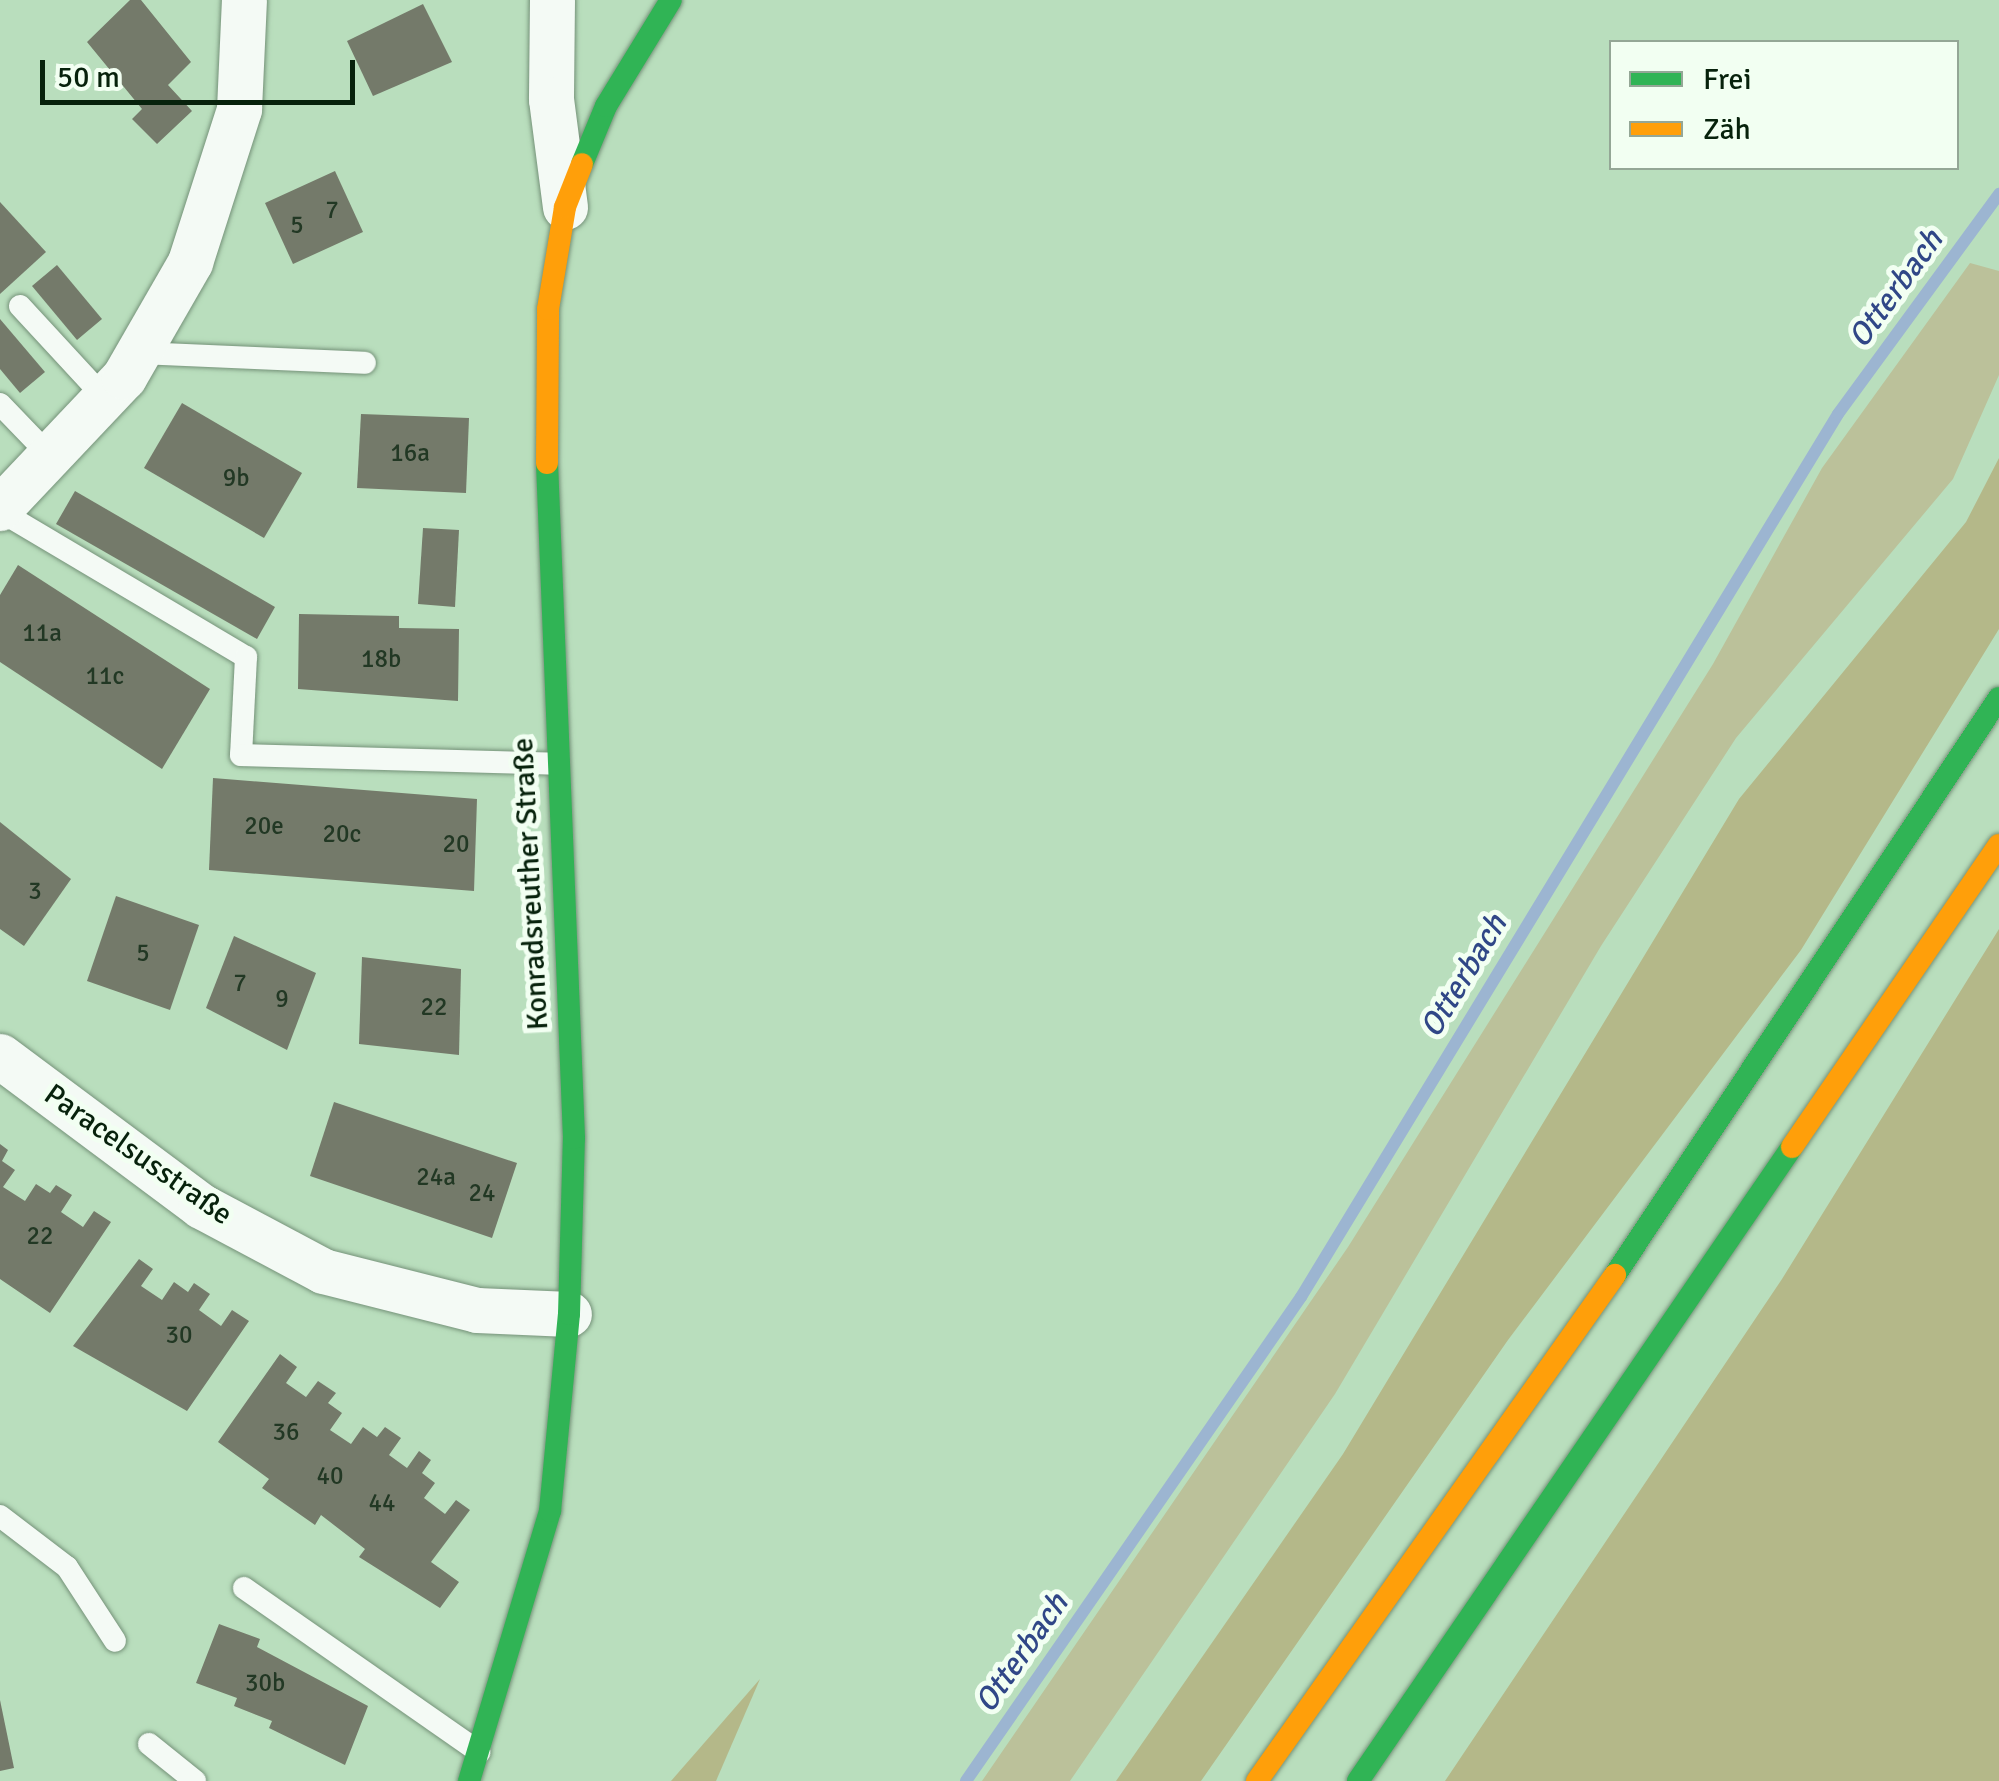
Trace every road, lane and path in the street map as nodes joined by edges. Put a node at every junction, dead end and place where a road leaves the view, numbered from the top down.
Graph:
1 (244, 0) edge
2 (552, 0) edge
3 (671, 0) edge
4 (565, 207) junction
5 (20, 306) dead end
6 (139, 353) junction
7 (365, 363) dead end
8 (104, 396) junction
9 (0, 404) edge
10 (50, 456) junction
11 (0, 510) edge
12 (1999, 698) edge
13 (555, 764) junction
14 (1999, 845) edge
15 (0, 1056) edge
16 (569, 1314) junction
17 (0, 1516) edge
18 (244, 1588) dead end
19 (116, 1641) dead end
20 (148, 1744) dead end
21 (482, 1754) junction
22 (195, 1781) edge
23 (469, 1781) edge
24 (1258, 1781) edge
25 (1358, 1781) edge

1 - 6 street
2 - 4 street
3 - 4 main road, Konradsreuther Straße
4 - 13 main road, Konradsreuther Straße
5 - 8 lane
6 - 7 lane
6 - 8 street
8 - 10 street
9 - 10 lane
10 - 11 street
11 - 13 lane
12 - 24 main road
13 - 16 main road, Konradsreuther Straße
14 - 25 main road
15 - 16 street, Paracelsusstraße
16 - 21 main road, Konradsreuther Straße
17 - 19 lane
18 - 21 lane
20 - 22 lane
21 - 23 main road, Konradsreuther Straße

